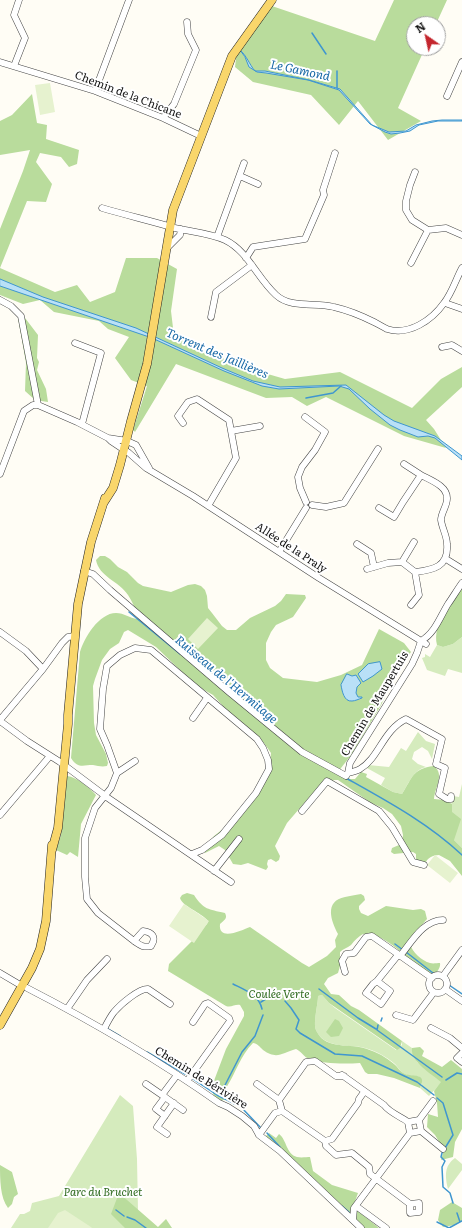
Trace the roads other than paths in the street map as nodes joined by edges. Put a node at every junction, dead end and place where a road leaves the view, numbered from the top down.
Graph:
1 (20, 0) edge
2 (129, 0) edge
3 (272, 0) edge
4 (187, 22) dead end
5 (0, 62) edge
6 (462, 62) edge
7 (14, 66) junction
8 (95, 91) junction
9 (447, 96) dead end
10 (163, 118) junction
11 (201, 136) junction
12 (335, 153) dead end
13 (244, 163) dead end
14 (415, 172) dead end
15 (240, 176) junction
16 (258, 184) dead end
17 (102, 208) dead end
18 (170, 226) junction
19 (181, 229) junction
20 (428, 230) junction
21 (462, 235) edge
22 (217, 237) junction
23 (165, 250) junction
24 (246, 258) junction
25 (410, 263) dead end
26 (252, 265) junction
27 (462, 268) edge
28 (0, 300) edge
29 (445, 303) junction
30 (462, 309) edge
31 (211, 317) dead end
32 (75, 343) dead end
33 (442, 347) dead end
34 (462, 352) edge
35 (38, 405) junction
36 (305, 417) dead end
37 (183, 423) dead end
38 (82, 424) junction
39 (260, 426) dead end
40 (231, 431) junction
41 (124, 445) junction
42 (378, 449) dead end
43 (140, 453) junction
44 (135, 458) junction
45 (404, 464) dead end
46 (152, 471) junction
47 (0, 474) edge
48 (421, 475) junction
49 (308, 505) junction
50 (208, 506) junction
51 (379, 508) dead end
52 (414, 542) dead end
53 (357, 544) dead end
54 (279, 552) junction
55 (446, 559) junction
56 (402, 562) junction
57 (374, 567) junction
58 (367, 569) dead end
59 (462, 569) edge
60 (84, 571) junction
61 (415, 572) junction
62 (462, 583) edge
63 (411, 605) dead end
64 (0, 632) edge
65 (75, 636) junction
66 (423, 643) junction
67 (43, 669) junction
68 (208, 698) junction
69 (193, 718) dead end
70 (0, 721) edge
71 (50, 756) junction
72 (135, 761) dead end
73 (62, 764) junction
74 (117, 773) junction
75 (347, 774) junction
76 (105, 796) junction
77 (451, 796) dead end
78 (302, 811) dead end
79 (0, 815) edge
80 (239, 839) dead end
81 (192, 854) junction
82 (424, 865) dead end
83 (214, 871) junction
84 (231, 882) dead end
85 (443, 920) dead end
86 (134, 940) dead end
87 (462, 950) edge
88 (399, 956) junction
89 (107, 959) dead end
90 (345, 972) dead end
91 (0, 973) edge
92 (443, 976) junction
93 (432, 978) junction
94 (377, 981) dead end
95 (24, 987) junction
96 (445, 989) junction
97 (434, 992) junction
98 (462, 1001) edge
99 (170, 1004) dead end
100 (67, 1009) junction
101 (396, 1015) dead end
102 (193, 1022) dead end
103 (0, 1025) edge
104 (104, 1028) junction
105 (431, 1028) dead end
106 (462, 1048) edge
107 (462, 1053) edge
108 (462, 1062) edge
109 (337, 1072) dead end
110 (177, 1075) junction
111 (344, 1076) junction
112 (187, 1081) junction
113 (146, 1084) dead end
114 (256, 1084) dead end
115 (364, 1092) junction
116 (164, 1096) junction
117 (279, 1100) junction
118 (433, 1101) dead end
119 (174, 1103) junction
120 (183, 1110) dead end
121 (282, 1111) junction
122 (165, 1116) junction
123 (419, 1120) junction
124 (408, 1122) junction
125 (421, 1131) junction
126 (410, 1133) junction
127 (167, 1134) dead end
128 (259, 1135) junction
129 (325, 1141) junction
130 (443, 1149) dead end
131 (376, 1178) junction
132 (410, 1204) dead end
133 (356, 1206) junction
134 (353, 1220) junction
135 (361, 1228) edge
136 (386, 1228) edge

1 - 7 street
2 - 8 street
3 - 11 main road
4 - 10 street
5 - 7 street, Chemin de la Chicane
6 - 9 street
7 - 8 street, Chemin de la Chicane
8 - 10 street, Chemin de la Chicane
10 - 11 street, Chemin de la Chicane
11 - 18 main road
12 - 24 street
13 - 15 street
14 - 20 street
15 - 16 street
15 - 22 street
17 - 18 street
18 - 19 street
18 - 23 main road
19 - 22 street
19 - 23 street
20 - 21 street
20 - 25 street
22 - 24 street
23 - 41 main road
24 - 26 street
26 - 29 street
26 - 31 street
27 - 29 street
28 - 35 street
29 - 30 street
32 - 38 street
33 - 34 street
35 - 38 street
35 - 47 street
36 - 49 street
37 - 40 street
38 - 41 street
39 - 40 street
40 - 50 street
41 - 43 street, Allée de la Praly
41 - 44 street, Allée de la Praly
41 - 60 main road
42 - 49 street
43 - 44 street
43 - 46 street, Allée de la Praly
44 - 46 street, Allée de la Praly
45 - 48 street
46 - 50 street, Allée de la Praly
48 - 51 street
48 - 55 street
49 - 54 street
50 - 54 street, Allée de la Praly
52 - 56 street
53 - 57 street
54 - 66 street, Allée de la Praly
55 - 59 street
55 - 61 street
56 - 57 street
56 - 61 street
57 - 58 street
60 - 65 main road
60 - 75 street
61 - 63 street
62 - 66 street, Chemin de Maupertuis
64 - 67 street
65 - 67 street
65 - 73 main road
66 - 75 street, Chemin de Maupertuis
67 - 70 street
68 - 69 street
68 - 74 street
68 - 81 street
70 - 71 street
71 - 73 street
71 - 79 street
72 - 74 street
73 - 76 street
73 - 95 main road
74 - 76 street
75 - 77 street
76 - 81 street
76 - 86 street
78 - 82 street
80 - 83 street
81 - 83 street
83 - 84 street
85 - 88 street
87 - 92 street
88 - 90 street
88 - 93 street
88 - 94 street
89 - 100 street
91 - 95 street, Chemin de Bérivière
92 - 93 street
92 - 96 street
93 - 97 street
95 - 100 street, Chemin de Bérivière
95 - 103 main road
96 - 97 street
96 - 98 street
97 - 101 street
99 - 104 street
100 - 104 street, Chemin de Bérivière
102 - 112 street
104 - 110 street, Chemin de Bérivière
105 - 106 street
107 - 108 street
109 - 111 street
110 - 112 street, Chemin de Bérivière
110 - 116 street
111 - 115 street
111 - 117 street
112 - 128 street, Chemin de Bérivière
113 - 116 street
114 - 117 street
115 - 124 street
115 - 129 street
116 - 119 street
116 - 122 street
117 - 121 street
118 - 123 street
119 - 120 street
119 - 122 street
121 - 128 street
121 - 129 street
122 - 127 street
123 - 124 street
123 - 125 street
124 - 126 street
125 - 126 street
125 - 130 street
126 - 131 street
128 - 134 street, Chemin de Bérivière
129 - 131 street
131 - 132 street
131 - 133 street
133 - 134 street
133 - 136 street
134 - 135 street, Chemin de Bérivière

